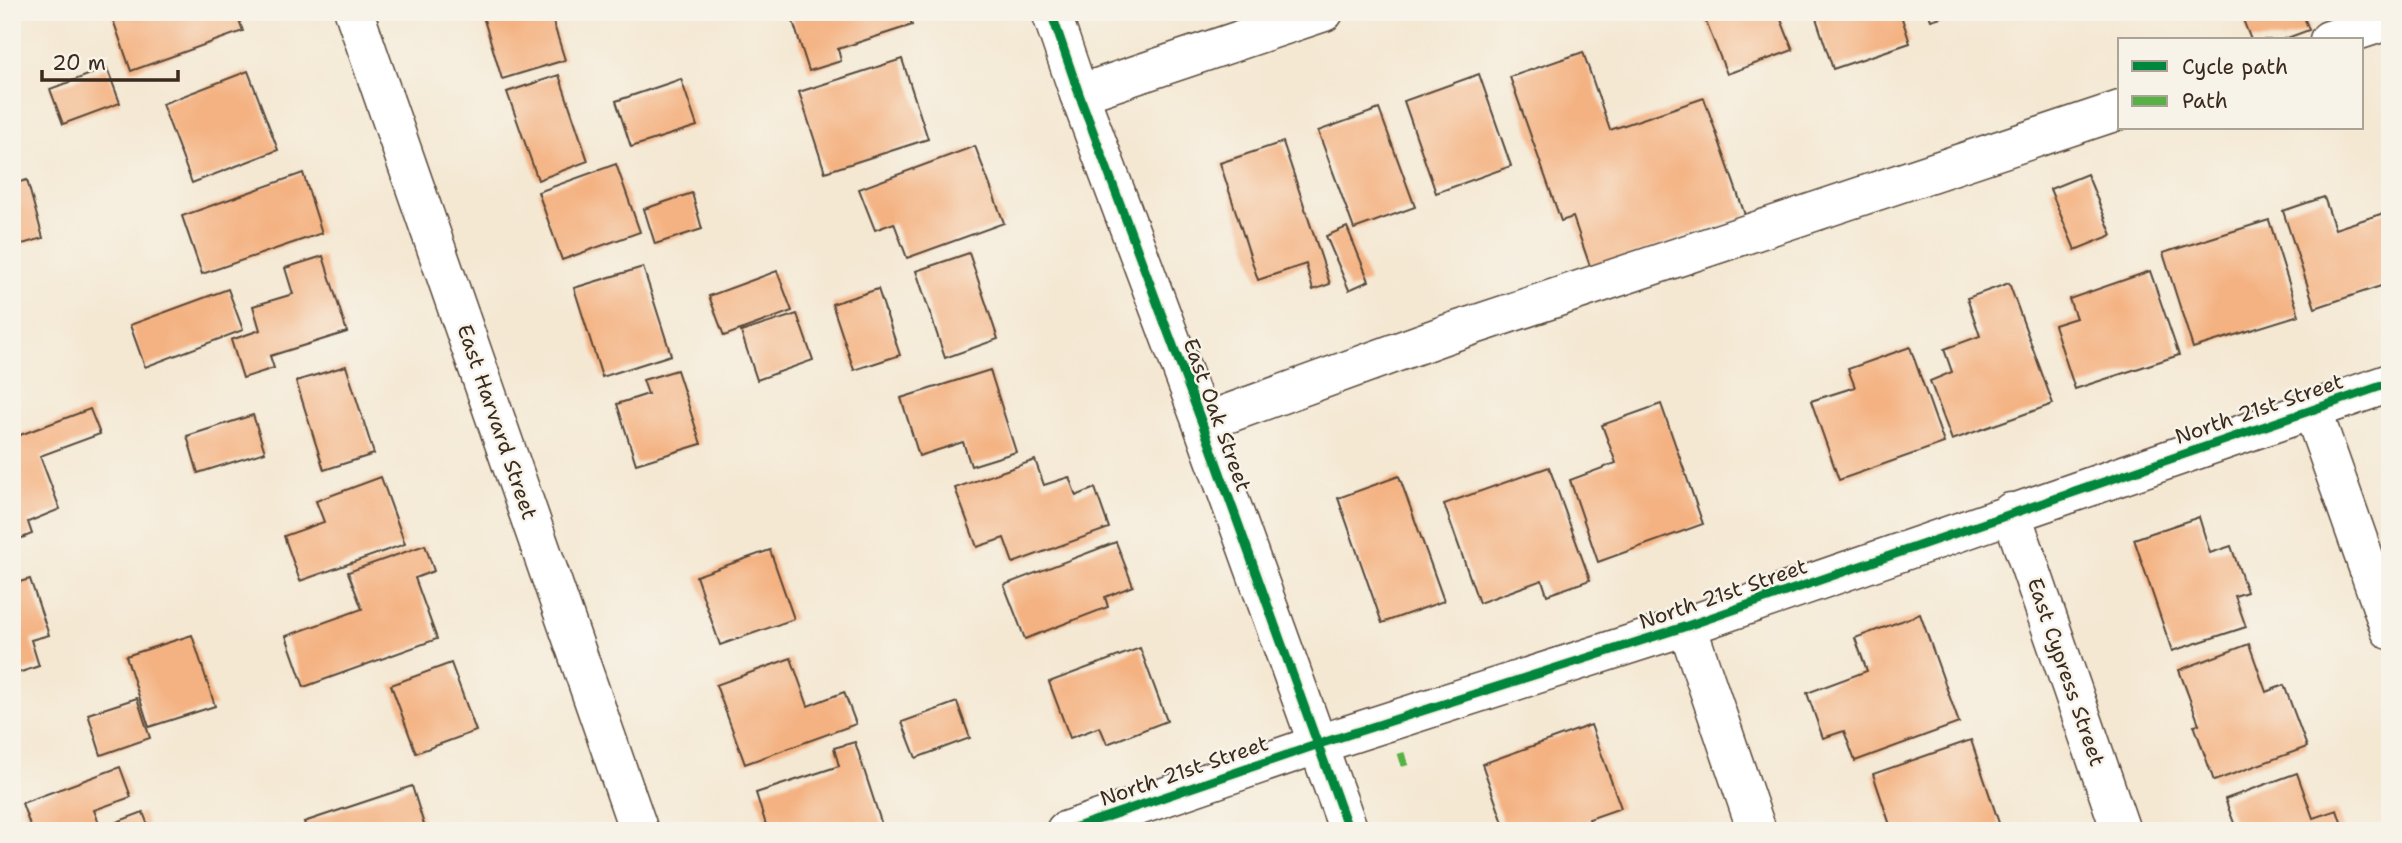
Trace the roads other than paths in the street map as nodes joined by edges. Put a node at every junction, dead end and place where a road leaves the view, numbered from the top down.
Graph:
1 (354, 12) edge
2 (1051, 12) edge
3 (1324, 12) edge
4 (2390, 20) edge
5 (2335, 38) edge
6 (1079, 94) junction
7 (2118, 111) edge
8 (2390, 383) edge
9 (2312, 409) junction
10 (1202, 423) junction
11 (2011, 512) junction
12 (1688, 626) junction
13 (2390, 630) edge
14 (1319, 744) junction
15 (639, 831) edge
16 (1065, 831) edge
17 (1349, 831) edge
18 (1757, 831) edge
19 (2121, 831) edge

1 - 15 street, East Harvard Street
2 - 6 street, East Oak Street
3 - 6 street
4 - 5 street
6 - 10 street, East Oak Street
7 - 10 street
8 - 9 street, North 21st Street
9 - 11 street, North 21st Street
9 - 13 street
10 - 14 street, East Oak Street
11 - 12 street, North 21st Street
11 - 19 street, East Cypress Street
12 - 14 street, North 21st Street
12 - 18 street
14 - 16 street, North 21st Street
14 - 17 street, East Oak Street

